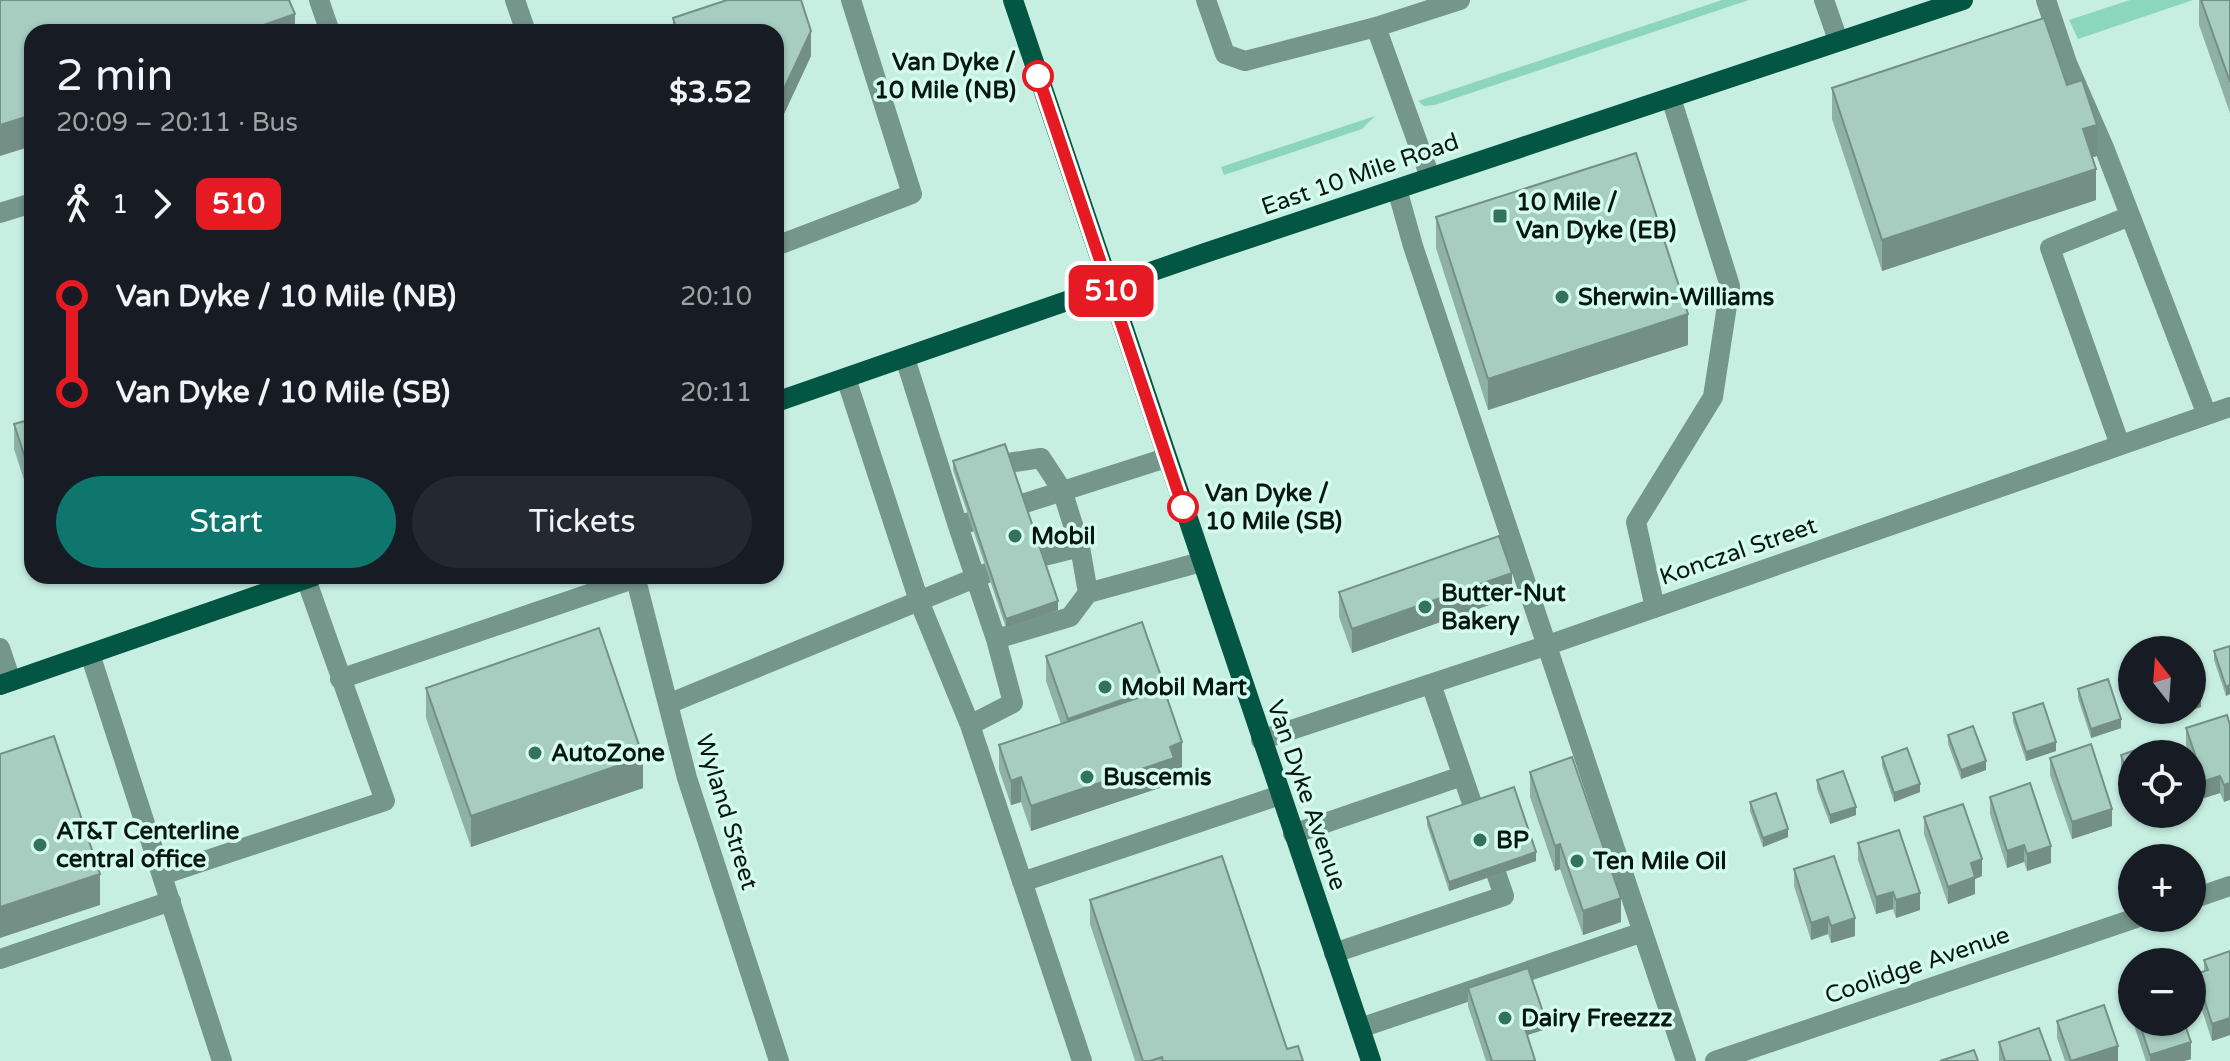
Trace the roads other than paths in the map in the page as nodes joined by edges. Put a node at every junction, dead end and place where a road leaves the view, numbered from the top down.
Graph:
1 (319, 0) edge
2 (515, 0) edge
3 (851, 0) edge
4 (1013, 0) edge
5 (1206, 0) edge
6 (1460, 0) edge
7 (1824, 0) edge
8 (1963, 0) edge
9 (2046, 0) edge
10 (327, 24) edge
11 (523, 24) edge
12 (1376, 27) junction
13 (1838, 40) junction
14 (1671, 98) junction
15 (1430, 177) junction
16 (1397, 189) junction
17 (24, 206) edge
18 (0, 213) edge
19 (2130, 216) junction
20 (784, 243) edge
21 (1109, 286) junction
22 (905, 358) junction
23 (846, 378) junction
24 (784, 399) edge
25 (2230, 407) edge
26 (2207, 415) junction
27 (2120, 445) junction
28 (1166, 458) junction
29 (1008, 463) edge
30 (1062, 490) junction
31 (1022, 504) edge
32 (1080, 547) junction
33 (1040, 557) edge
34 (1201, 562) junction
35 (981, 575) junction
36 (290, 584) edge
37 (312, 584) edge
38 (615, 584) edge
39 (637, 584) edge
40 (1088, 593) junction
41 (919, 601) junction
42 (1655, 608) junction
43 (996, 639) junction
44 (1548, 645) junction
45 (0, 648) edge
46 (90, 654) junction
47 (340, 679) junction
48 (6, 683) edge
49 (1431, 684) junction
50 (668, 704) junction
51 (970, 725) junction
52 (1261, 740) junction
53 (1462, 776) junction
54 (1280, 795) junction
55 (1293, 834) junction
56 (162, 875) junction
57 (1022, 882) junction
58 (2230, 886) edge
59 (2206, 894) edge
60 (171, 901) junction
61 (2118, 924) edge
62 (1643, 932) junction
63 (1334, 953) junction
64 (0, 959) edge
65 (1360, 1028) junction
66 (222, 1061) edge
67 (779, 1061) edge
68 (1082, 1061) edge
69 (1371, 1061) edge
70 (1686, 1061) edge
71 (1715, 1061) edge

1 - 10 street
2 - 11 street
3 - 20 street
4 - 21 main road, Van Dyke Avenue
5 - 12 street
6 - 12 street
7 - 13 street
8 - 13 main road, East 10 Mile Road
9 - 19 street
12 - 15 street
13 - 14 main road, East 10 Mile Road
14 - 15 main road, East 10 Mile Road
14 - 42 street
15 - 16 main road, East 10 Mile Road
16 - 21 main road, East 10 Mile Road
16 - 44 street
17 - 18 street
19 - 26 street
19 - 27 street
21 - 22 main road, East 10 Mile Road
21 - 28 main road, Van Dyke Avenue
22 - 23 main road, East 10 Mile Road
22 - 35 street
23 - 24 main road, East 10 Mile Road
23 - 41 street
25 - 26 street, Konczal Street
26 - 27 street, Konczal Street
27 - 42 street, Konczal Street
28 - 30 street
28 - 34 main road, Van Dyke Avenue
29 - 30 street
30 - 31 street
30 - 32 street
32 - 33 street
32 - 40 street
34 - 40 street
34 - 52 main road, Van Dyke Avenue
35 - 41 street
35 - 43 street
36 - 46 main road
37 - 47 street
38 - 47 street
39 - 50 street, Wyland Street
40 - 43 street
41 - 50 street
41 - 51 street
42 - 44 street, Konczal Street
43 - 51 street
44 - 49 street, Konczal Street
44 - 62 street
45 - 48 street
46 - 48 main road
46 - 56 street
47 - 56 street
49 - 52 street, Konczal Street
49 - 53 street
50 - 67 street, Wyland Street
51 - 57 street
52 - 54 main road, Van Dyke Avenue
53 - 55 street
53 - 63 street
54 - 55 main road, Van Dyke Avenue
54 - 57 street
55 - 63 main road, Van Dyke Avenue
56 - 60 street
57 - 68 street
58 - 59 street
60 - 64 street
60 - 66 street
61 - 71 street, Coolidge Avenue
62 - 65 street
62 - 70 street
63 - 65 main road, Van Dyke Avenue
65 - 69 main road, Van Dyke Avenue

